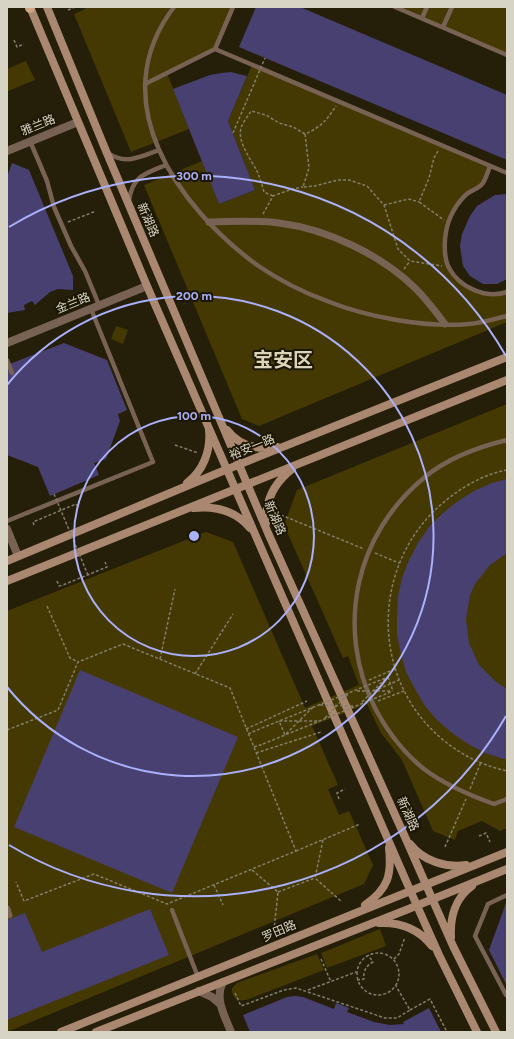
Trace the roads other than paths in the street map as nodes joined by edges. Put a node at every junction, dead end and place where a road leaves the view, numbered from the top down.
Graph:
1 (30, 7) edge
2 (47, 7) edge
3 (174, 7) edge
4 (233, 7) edge
5 (395, 7) edge
6 (427, 7) edge
7 (452, 7) edge
8 (422, 18) junction
9 (443, 27) junction
10 (215, 49) junction
11 (507, 55) edge
12 (145, 84) junction
13 (78, 122) junction
14 (30, 141) junction
15 (7, 150) edge
16 (159, 150) junction
17 (106, 151) junction
18 (166, 165) junction
19 (490, 166) junction
20 (507, 173) edge
21 (129, 205) junction
22 (209, 222) junction
23 (139, 228) junction
24 (124, 232) junction
25 (147, 286) junction
26 (507, 292) edge
27 (95, 307) junction
28 (507, 316) edge
29 (446, 324) junction
30 (7, 343) edge
31 (507, 357) edge
32 (7, 360) edge
33 (12, 373) dead end
34 (507, 380) edge
35 (220, 420) junction
36 (208, 426) junction
37 (507, 440) edge
38 (290, 445) junction
39 (239, 465) junction
40 (296, 465) junction
41 (227, 469) junction
42 (248, 484) junction
43 (236, 489) junction
44 (173, 492) junction
45 (183, 510) junction
46 (7, 521) edge
47 (7, 529) edge
48 (268, 533) junction
49 (257, 539) junction
50 (18, 556) junction
51 (281, 560) junction
52 (7, 561) edge
53 (268, 564) junction
54 (7, 581) edge
55 (507, 799) edge
56 (406, 838) junction
57 (389, 841) junction
58 (507, 852) edge
59 (477, 864) junction
60 (507, 869) edge
61 (481, 880) junction
62 (425, 884) junction
63 (410, 890) junction
64 (507, 895) edge
65 (432, 899) junction
66 (417, 906) junction
67 (172, 910) dead end
68 (355, 912) junction
69 (372, 923) junction
70 (453, 946) junction
71 (439, 955) junction
72 (198, 977) junction
73 (223, 982) junction
74 (199, 991) junction
75 (506, 995) dead end
76 (220, 1004) junction
77 (99, 1031) edge
78 (61, 1032) edge
79 (231, 1032) edge
80 (477, 1032) edge
81 (496, 1032) edge

1 - 13 main road, 新湖路
2 - 17 main road, 新湖路
3 - 12 lane
4 - 10 lane
5 - 8 lane
6 - 8 lane
7 - 9 lane
8 - 9 lane
9 - 11 lane
10 - 12 lane
10 - 19 lane
12 - 16 lane
13 - 14 street, 雅兰路
13 - 24 main road, 新湖路
14 - 15 street, 雅兰路
14 - 27 lane
16 - 17 lane
16 - 18 lane
17 - 21 main road, 新湖路
18 - 21 lane
18 - 22 lane
19 - 20 lane
19 - 26 lane
21 - 23 main road, 新湖路
22 - 29 lane
22 - 29 street
23 - 24 main road
23 - 35 main road, 新湖路
24 - 25 main road, 新湖路
25 - 27 street, 金兰路
25 - 36 main road, 新湖路
27 - 30 street, 金兰路
27 - 46 lane
28 - 29 lane
31 - 38 main road, 裕安一路
32 - 33 lane
34 - 40 main road
35 - 38 main road
35 - 39 main road, 新湖路
36 - 41 main road, 新湖路
36 - 44 main road
37 - 55 lane
38 - 39 main road, 裕安一路
39 - 41 main road, 裕安一路
39 - 42 main road, 新湖路
40 - 42 main road
40 - 48 main road
41 - 43 main road, 新湖路
41 - 44 main road, 裕安一路
42 - 43 main road
42 - 48 main road, 新湖路
43 - 45 main road
43 - 49 main road, 新湖路
44 - 50 main road, 裕安一路
45 - 49 main road
45 - 54 main road
47 - 50 street
48 - 51 main road, 新湖路
49 - 53 main road, 新湖路
50 - 52 main road, 裕安一路
51 - 53 main road
51 - 56 main road, 新湖路
53 - 57 main road, 新湖路
56 - 59 main road
56 - 62 main road, 新湖路
57 - 63 main road, 新湖路
57 - 68 main road
58 - 59 main road, 罗田路
59 - 62 main road, 罗田路
60 - 61 main road
61 - 65 main road
61 - 70 main road
62 - 63 main road, 罗田路
62 - 65 main road, 新湖路
63 - 66 main road, 新湖路
63 - 68 main road, 罗田路
64 - 75 lane
65 - 66 main road
65 - 70 main road, 新湖路
66 - 69 main road
66 - 71 main road, 新湖路
67 - 72 lane
68 - 72 main road, 罗田路
69 - 71 main road
69 - 73 main road
70 - 81 main road, 新湖路
71 - 80 main road, 新湖路
72 - 78 main road, 罗田路
73 - 74 main road
73 - 76 street
74 - 76 street
74 - 77 main road
76 - 79 street

